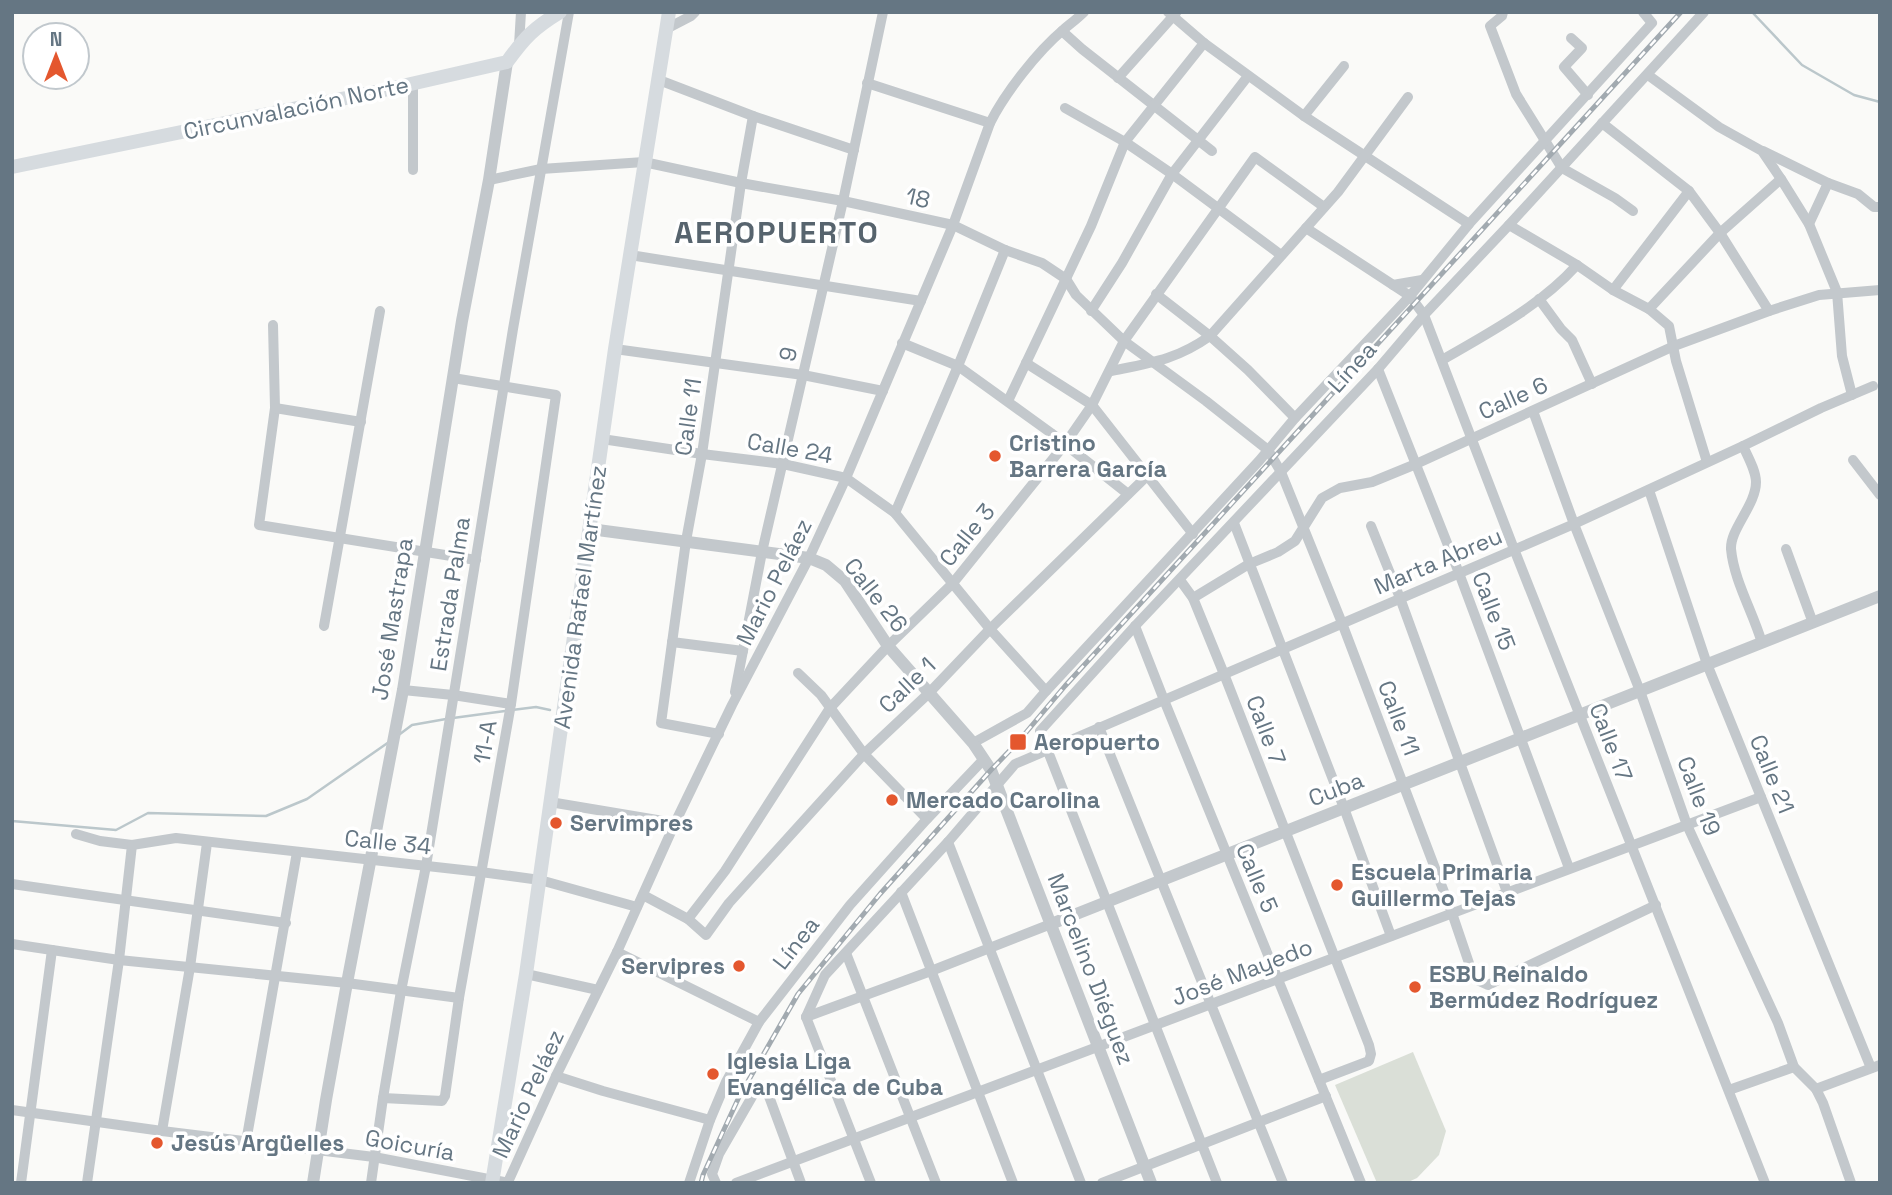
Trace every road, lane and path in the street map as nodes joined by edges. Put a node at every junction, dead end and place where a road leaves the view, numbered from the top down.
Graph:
1 (521, 12) edge
2 (560, 12) edge
3 (569, 12) edge
4 (669, 12) edge
5 (695, 12) edge
6 (883, 12) edge
7 (1084, 12) edge
8 (1503, 12) edge
9 (1643, 12) edge
10 (1704, 12) edge
11 (1172, 14) edge
12 (666, 29) junction
13 (1062, 31) junction
14 (1571, 38) dead end
15 (1204, 43) junction
16 (519, 45) junction
17 (507, 62) junction
18 (1344, 66) dead end
19 (1648, 75) junction
20 (1248, 76) junction
21 (1118, 78) junction
22 (659, 80) junction
23 (867, 83) junction
24 (413, 84) junction
25 (1588, 95) junction
26 (1409, 97) dead end
27 (1153, 106) junction
28 (1065, 108) dead end
29 (753, 116) junction
30 (1304, 116) junction
31 (990, 123) junction
32 (1602, 123) junction
33 (1545, 139) junction
34 (1198, 141) junction
35 (1125, 142) junction
36 (854, 150) junction
37 (1212, 150) dead end
38 (1762, 151) junction
39 (1365, 155) junction
40 (644, 162) junction
41 (12, 167) edge
42 (1562, 168) junction
43 (541, 169) junction
44 (413, 170) dead end
45 (1172, 174) junction
46 (1781, 179) junction
47 (489, 180) junction
48 (741, 183) junction
49 (1828, 183) junction
50 (1689, 191) junction
51 (843, 201) junction
52 (1325, 207) junction
53 (1880, 207) edge
54 (1218, 209) junction
55 (1633, 211) dead end
56 (1469, 224) junction
57 (1809, 224) junction
58 (953, 225) junction
59 (1509, 226) junction
60 (1306, 228) junction
61 (1720, 233) junction
62 (1005, 250) junction
63 (630, 255) junction
64 (1281, 255) junction
65 (1577, 265) junction
66 (729, 271) junction
67 (1066, 279) junction
68 (1422, 280) junction
69 (1393, 285) junction
70 (823, 287) junction
71 (1613, 290) junction
72 (1880, 290) edge
73 (1837, 292) junction
74 (1156, 294) junction
75 (1410, 296) junction
76 (1539, 299) junction
77 (921, 301) junction
78 (1649, 309) junction
79 (380, 311) dead end
80 (1091, 311) junction
81 (1769, 311) junction
82 (1424, 315) junction
83 (273, 325) dead end
84 (1210, 336) junction
85 (1124, 341) junction
86 (902, 343) junction
87 (1674, 346) junction
88 (615, 349) junction
89 (1442, 360) junction
90 (715, 363) junction
91 (1026, 363) junction
92 (1154, 363) junction
93 (958, 366) junction
94 (1378, 369) junction
95 (1111, 371) junction
96 (803, 375) junction
97 (453, 378) junction
98 (1592, 384) junction
99 (503, 386) junction
100 (1873, 386) dead end
101 (883, 390) junction
102 (1852, 395) junction
103 (1008, 401) junction
104 (1092, 405) junction
105 (275, 408) junction
106 (1533, 411) junction
107 (1295, 418) junction
108 (361, 422) junction
109 (1472, 438) junction
110 (602, 439) junction
111 (1065, 444) junction
112 (1743, 446) junction
113 (1268, 450) junction
114 (702, 454) junction
115 (1853, 460) dead end
116 (1707, 462) junction
117 (783, 464) junction
118 (1416, 464) junction
119 (1280, 472) junction
120 (1148, 475) junction
121 (846, 478) junction
122 (1649, 490) junction
123 (1128, 494) junction
124 (1880, 495) edge
125 (895, 513) junction
126 (1234, 523) junction
127 (1574, 524) junction
128 (1303, 525) junction
129 (1371, 526) dead end
130 (590, 529) junction
131 (1193, 534) junction
132 (341, 538) junction
133 (686, 541) junction
134 (1786, 549) dead end
135 (1514, 550) junction
136 (425, 552) junction
137 (762, 552) junction
138 (809, 558) junction
139 (475, 560) junction
140 (1249, 564) junction
141 (1459, 573) junction
142 (1180, 580) junction
143 (953, 583) junction
144 (1880, 596) edge
145 (1193, 598) junction
146 (1400, 598) junction
147 (1342, 623) junction
148 (1813, 623) junction
149 (324, 626) dead end
150 (1135, 626) junction
151 (990, 629) junction
152 (672, 642) junction
153 (1762, 643) junction
154 (888, 646) junction
155 (1282, 649) junction
156 (743, 651) junction
157 (1707, 664) junction
158 (798, 673) dead end
159 (1224, 674) junction
160 (403, 690) junction
161 (1046, 691) junction
162 (1640, 691) junction
163 (929, 693) junction
164 (453, 695) junction
165 (1164, 700) junction
166 (511, 704) junction
167 (732, 705) junction
168 (830, 708) junction
169 (1580, 715) junction
170 (1099, 727) junction
171 (719, 734) junction
172 (1522, 738) junction
173 (973, 743) junction
174 (1048, 750) junction
175 (864, 754) junction
176 (1459, 763) junction
177 (1014, 764) joint
178 (988, 765) junction
179 (997, 785) junction
180 (1403, 785) junction
181 (1761, 797) junction
182 (550, 802) junction
183 (1344, 808) junction
184 (928, 818) junction
185 (675, 822) junction
186 (1687, 825) junction
187 (1285, 832) junction
188 (76, 834) dead end
189 (948, 842) junction
190 (207, 843) junction
191 (1631, 845) junction
192 (132, 850) junction
193 (297, 852) junction
194 (1227, 855) junction
195 (370, 860) junction
196 (426, 866) junction
197 (1569, 868) junction
198 (481, 872) junction
199 (540, 880) junction
200 (1161, 880) junction
201 (12, 884) edge
202 (901, 892) junction
203 (1507, 892) junction
204 (643, 895) junction
205 (127, 901) junction
206 (1107, 902) junction
207 (1656, 905) junction
208 (638, 907) junction
209 (197, 911) junction
210 (1452, 913) junction
211 (688, 919) junction
212 (286, 923) junction
213 (1051, 924) junction
214 (1391, 936) junction
215 (12, 944) edge
216 (990, 948) junction
217 (52, 950) junction
218 (617, 952) junction
219 (846, 953) junction
220 (1334, 957) junction
221 (119, 960) junction
222 (190, 967) junction
223 (932, 971) junction
224 (526, 974) junction
225 (277, 975) junction
226 (1279, 978) junction
227 (347, 983) junction
228 (598, 990) junction
229 (401, 991) junction
230 (863, 996) junction
231 (459, 998) junction
232 (1212, 1005) junction
233 (806, 1017) junction
234 (759, 1022) junction
235 (1156, 1024) junction
236 (1098, 1046) junction
237 (1875, 1066) edge
238 (1794, 1067) junction
239 (1038, 1070) junction
240 (556, 1076) junction
241 (1319, 1080) junction
242 (1816, 1089) junction
243 (1729, 1090) junction
244 (979, 1093) junction
245 (1326, 1096) junction
246 (383, 1098) junction
247 (12, 1110) edge
248 (30, 1112) junction
249 (911, 1118) junction
250 (710, 1120) junction
251 (96, 1122) junction
252 (1259, 1123) junction
253 (162, 1131) junction
254 (854, 1140) junction
255 (246, 1142) junction
256 (1202, 1144) junction
257 (318, 1150) junction
258 (374, 1157) junction
259 (792, 1161) junction
260 (1144, 1166) junction
261 (501, 1182) edge
262 (20, 1183) edge
263 (87, 1183) edge
264 (313, 1183) edge
265 (371, 1183) edge
266 (689, 1183) edge
267 (716, 1183) edge
268 (736, 1183) edge
269 (801, 1183) edge
270 (871, 1183) edge
271 (936, 1183) edge
272 (1013, 1183) edge
273 (1082, 1183) edge
274 (1102, 1183) edge
275 (1151, 1183) edge
276 (1217, 1183) edge
277 (1283, 1183) edge
278 (1361, 1183) edge
279 (1765, 1183) edge
280 (1852, 1183) edge

1 - 16 street
2 - 16 main road
3 - 43 street, Estrada Palma
4 - 12 main road, Avenida Rafael Martínez
5 - 12 street
6 - 23 street, 9
7 - 13 street, Mario Peláez
8 - 33 street
9 - 25 street, Línea
10 - 19 street, Línea
11 - 15 street
11 - 21 street
12 - 22 main road, Avenida Rafael Martínez
13 - 21 street
13 - 31 street, Mario Peláez
14 - 25 street
15 - 20 street
15 - 27 street
16 - 17 main road
17 - 24 main road, Circunvalación Norte
17 - 47 street, José Mastrapa
18 - 30 street
19 - 32 street, Línea
19 - 38 street
20 - 30 street
20 - 34 street
21 - 27 street
22 - 29 street
22 - 40 main road, Avenida Rafael Martínez
23 - 31 street
23 - 36 street, 9
24 - 41 main road, Circunvalación Norte
24 - 44 street
25 - 33 street, Línea
26 - 39 street
27 - 34 street
27 - 35 street
28 - 35 street
29 - 36 street
29 - 48 street, Calle 11
30 - 39 street
31 - 58 street, Mario Peláez
32 - 42 street, Línea
32 - 50 street
33 - 42 street
33 - 56 street, Línea
34 - 37 street
34 - 45 street
35 - 45 street
35 - 67 street
36 - 51 street, 9
38 - 46 street
38 - 49 street
39 - 52 street
39 - 56 street
40 - 43 street, 18
40 - 48 street, 18
40 - 63 main road, Avenida Rafael Martínez
42 - 55 street
42 - 59 street, Línea
43 - 47 street, 18
43 - 99 street, Estrada Palma
45 - 54 street
45 - 80 street
46 - 57 street
46 - 61 street
47 - 97 street, José Mastrapa
48 - 51 street, 18
48 - 66 street, Calle 11
49 - 53 street
49 - 57 street
50 - 61 street
50 - 71 street
51 - 58 street, 18
51 - 70 street, 9
52 - 54 street, Calle 3
52 - 60 street
54 - 64 street
54 - 74 street, Calle 3
56 - 68 street, Línea
57 - 73 street
58 - 62 street, 18
58 - 77 street, Mario Peláez
59 - 65 street
59 - 82 street, Línea
60 - 64 street
60 - 69 street
61 - 78 street
61 - 81 street
62 - 67 street, 18
62 - 93 street
63 - 66 street
63 - 88 main road, Avenida Rafael Martínez
64 - 84 street
65 - 71 street
65 - 76 street
66 - 70 street
66 - 90 street, Calle 11
67 - 80 street, 18
67 - 91 street
68 - 69 street
68 - 75 street, Línea
69 - 75 street
70 - 77 street
70 - 96 street, 9
71 - 78 street
72 - 73 street, Calle 6
73 - 81 street, Calle 6
73 - 102 street
74 - 84 street
74 - 85 street, Calle 3
75 - 82 street, Calle 17
75 - 107 street, Línea
76 - 89 street
76 - 98 street
77 - 86 street, Mario Peláez
78 - 87 street
79 - 108 street
80 - 85 street, 18
81 - 87 street, Calle 6
82 - 89 street, Calle 17
82 - 94 street, Línea
83 - 105 street
84 - 92 street
84 - 107 street
85 - 92 street, 18
85 - 95 street, Calle 3
86 - 93 street
86 - 101 street, Mario Peláez
87 - 98 street, Calle 6
87 - 116 street
88 - 90 street
88 - 110 main road, Avenida Rafael Martínez
89 - 109 street, Calle 17
90 - 96 street
90 - 114 street, Calle 11
91 - 103 street
91 - 104 street
92 - 95 street
92 - 113 street, 18
93 - 103 street
93 - 125 street
94 - 118 street, Calle 15
94 - 119 street, Línea
95 - 104 street, Calle 3
96 - 101 street
96 - 117 street, 9
97 - 99 street
97 - 136 street, José Mastrapa
98 - 106 street, Calle 6
99 - 139 street, Estrada Palma
99 - 166 street, 11-A
100 - 102 street, Marta Abreu
101 - 121 street, Mario Peláez
102 - 112 street, Marta Abreu
103 - 111 street
104 - 111 street, Calle 3
104 - 120 street
105 - 108 street
105 - 132 street
106 - 109 street, Calle 6
106 - 127 street, Calle 19
107 - 113 street, Línea
108 - 132 street
109 - 118 street, Calle 6
109 - 135 street, Calle 17
110 - 114 street, Calle 24
110 - 130 main road, Avenida Rafael Martínez
111 - 123 street
111 - 143 street, Calle 3
112 - 116 street, Marta Abreu
112 - 153 street
113 - 119 street, Calle 11
113 - 131 street, Línea
114 - 117 street, Calle 24
114 - 133 street, Calle 11
115 - 124 street
116 - 122 street, Marta Abreu
117 - 121 street, Calle 24
117 - 137 street, 9
118 - 128 street, Calle 6
118 - 141 street, Calle 15
119 - 126 street, Línea
119 - 128 street, Calle 11
120 - 123 street, Calle 1
120 - 131 street
121 - 125 street, Calle 24
121 - 138 street, Mario Peláez
122 - 127 street, Marta Abreu
122 - 157 street, Calle 21
123 - 151 street, Calle 1
125 - 143 street, Calle 24
126 - 140 street
126 - 142 street, Línea
127 - 135 street, Marta Abreu
127 - 162 street, Calle 19
128 - 140 street, Calle 6
128 - 147 street, Calle 11
129 - 146 street
130 - 133 street, Calle 26
130 - 182 main road, Avenida Rafael Martínez
131 - 161 street, Línea
132 - 136 street
132 - 149 street
133 - 137 street, Calle 26
133 - 152 street, Calle 11
134 - 148 street
135 - 141 street, Marta Abreu
135 - 169 street, Calle 17
136 - 139 street
136 - 160 street, José Mastrapa
137 - 138 street, Calle 26
137 - 156 street, 9
138 - 154 street, Calle 26
138 - 167 street, Mario Peláez
139 - 164 street, Estrada Palma
140 - 145 street, Calle 6
140 - 155 street
141 - 146 street, Marta Abreu
141 - 172 street, Calle 15
142 - 145 street, Calle 7
142 - 150 street, Línea
143 - 151 street, Calle 24
143 - 154 street, Calle 3
144 - 148 street, Cuba
145 - 159 street, Calle 7
146 - 147 street, Marta Abreu
146 - 176 street
147 - 155 street, Marta Abreu
147 - 180 street, Calle 11
148 - 153 street, Cuba
150 - 165 street, Calle 5
150 - 174 street, Línea
151 - 161 street, Calle 24
151 - 163 street, Calle 1
152 - 156 street
152 - 171 street, Calle 11
153 - 157 street, Cuba
154 - 163 street, Calle 26
154 - 168 street, Calle 3
155 - 159 street, Marta Abreu
155 - 183 street
156 - 167 street, 9
157 - 162 street, Cuba
157 - 181 street, Calle 21
158 - 168 street
159 - 165 street, Marta Abreu
159 - 187 street, Calle 7
160 - 164 street
160 - 195 street, José Mastrapa
161 - 173 street, Línea
162 - 169 street, Cuba
162 - 186 street, Calle 19
163 - 173 street, Calle 26
163 - 175 street, Calle 1
164 - 166 street
164 - 196 street, Estrada Palma
165 - 170 street, Marta Abreu
165 - 194 street, Calle 5
166 - 198 street, 11-A
167 - 171 street, Mario Peláez
168 - 175 street
168 - 211 street, Calle 3
169 - 172 street, Cuba
169 - 191 street, Calle 17
170 - 174 street, Marta Abreu
170 - 200 street
171 - 185 street, Mario Peláez
172 - 176 street, Cuba
172 - 197 street, Calle 15
173 - 178 street, Calle 26
174 - 177 street, Marta Abreu
174 - 206 street
175 - 184 street
175 - 211 street, Calle 1
176 - 180 street, Cuba
176 - 203 street
177 - 179 street, Línea
178 - 179 street, Marcelino Diéguez
178 - 184 street, Línea
179 - 189 street, Línea
179 - 213 street, Marcelino Diéguez
180 - 183 street, Cuba
180 - 210 street, Calle 11
181 - 186 street, José Mayedo
181 - 237 street, Calle 21
182 - 185 street
182 - 199 main road, Avenida Rafael Martínez
183 - 187 street, Cuba
183 - 214 street
184 - 234 street, Línea
185 - 204 street, Mario Peláez
186 - 191 street, José Mayedo
186 - 238 street, Calle 19
187 - 194 street, Cuba
187 - 220 street, Calle 7
188 - 192 street, Calle 34
189 - 202 street, Línea
189 - 216 street
190 - 192 street, Calle 34
190 - 193 street, Calle 34
190 - 209 street
191 - 197 street, José Mayedo
191 - 207 street, Calle 17
192 - 205 street
193 - 195 street, Calle 34
193 - 212 street
194 - 200 street, Cuba
194 - 226 street, Calle 5
195 - 196 street, Calle 34
195 - 227 street, José Mastrapa
196 - 198 street, Calle 34
196 - 229 street, Estrada Palma
197 - 203 street, José Mayedo
198 - 199 street, Calle 34
198 - 231 street, 11-A
199 - 208 street, Calle 34
199 - 224 main road, Avenida Rafael Martínez
200 - 206 street, Cuba
200 - 232 street
201 - 205 street
202 - 219 street, Línea
202 - 223 street
203 - 210 street, José Mayedo
204 - 208 street, Mario Peláez
204 - 211 street
205 - 209 street
205 - 221 street
206 - 213 street, Cuba
206 - 235 street
207 - 210 street, Calle 11
207 - 243 street, Calle 17
208 - 218 street, Mario Peláez
209 - 212 street
209 - 222 street
210 - 214 street, José Mayedo
212 - 225 street
213 - 216 street, Cuba
213 - 236 street, Marcelino Diéguez
214 - 220 street, José Mayedo
215 - 217 street
216 - 223 street, Cuba
216 - 239 street
217 - 221 street
217 - 248 street
218 - 228 street, Mario Peláez
218 - 234 street
219 - 230 street
219 - 233 street, Línea
220 - 226 street, José Mayedo
220 - 241 street, Calle 7
221 - 222 street
221 - 251 street
222 - 225 street
222 - 253 street
223 - 230 street, Cuba
223 - 244 street
224 - 228 street
224 - 261 main road, Avenida Rafael Martínez
225 - 227 street
225 - 255 street
226 - 232 street, José Mayedo
226 - 241 street, Calle 5
227 - 229 street
227 - 257 street, José Mastrapa
228 - 240 street, Mario Peláez
229 - 231 street
229 - 246 street, Estrada Palma
230 - 233 street, Cuba
230 - 249 street
231 - 246 street, 11-A
232 - 235 street, José Mayedo
232 - 252 street
233 - 254 street
234 - 250 street, Línea
235 - 236 street, José Mayedo
235 - 256 street
236 - 239 street, José Mayedo
236 - 260 street, Marcelino Diéguez
237 - 242 street
238 - 242 street, Calle 19
238 - 243 street
239 - 244 street, José Mayedo
239 - 273 street
240 - 250 street
240 - 261 street, Mario Peláez
241 - 245 street, Calle 5
242 - 280 street, Calle 19
243 - 279 street, Calle 17
244 - 249 street, José Mayedo
244 - 272 street
245 - 252 street
245 - 278 street, Calle 5
246 - 258 street, Estrada Palma
247 - 248 street, Goicuría
248 - 251 street, Goicuría
248 - 262 street
249 - 254 street, José Mayedo
249 - 271 street
250 - 266 street, Línea
251 - 253 street, Goicuría
251 - 263 street
252 - 256 street
252 - 277 street
253 - 255 street, Goicuría
254 - 259 street, José Mayedo
254 - 270 street
255 - 257 street, Goicuría
256 - 260 street
256 - 276 street
257 - 258 street, Goicuría
257 - 264 street, José Mastrapa
258 - 261 street, Goicuría
258 - 265 street, Estrada Palma
259 - 267 street
259 - 268 street, José Mayedo
259 - 269 street
260 - 274 street
260 - 275 street, Marcelino Diéguez

